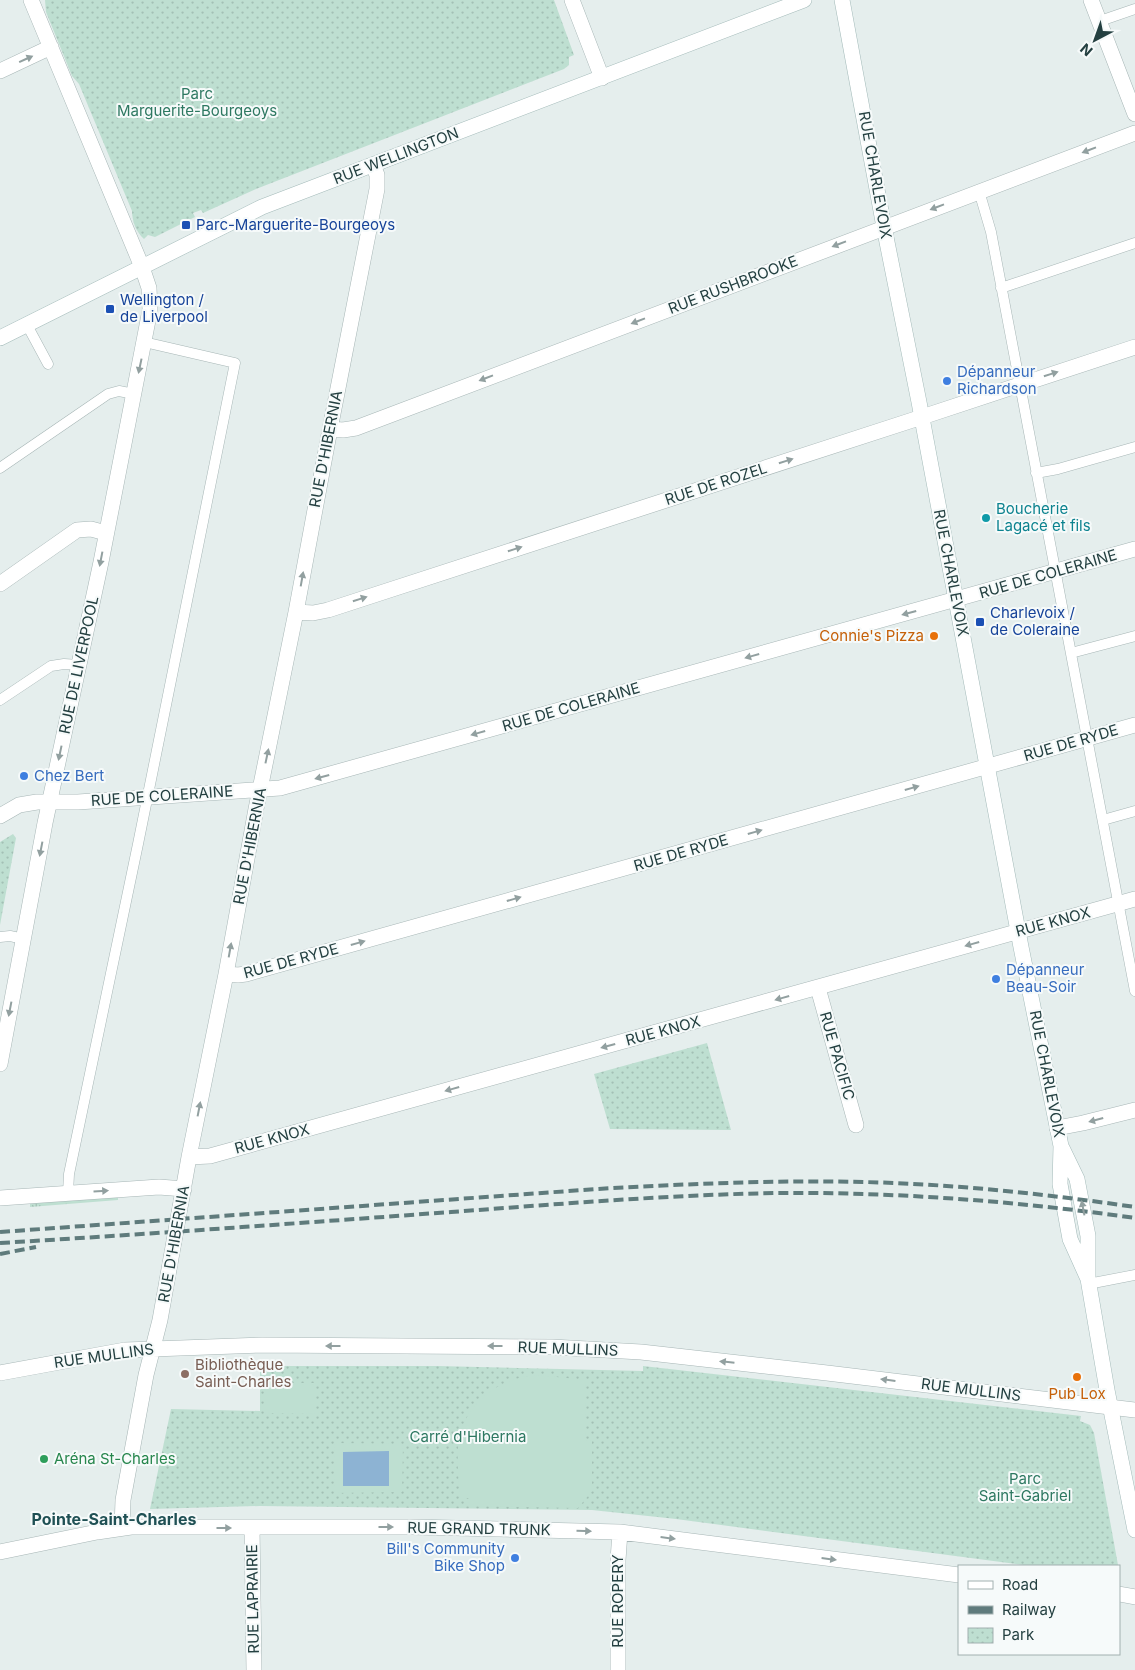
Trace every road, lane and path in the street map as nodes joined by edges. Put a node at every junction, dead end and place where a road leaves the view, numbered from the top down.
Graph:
1 (32, 0) edge
2 (572, 0) edge
3 (804, 0) edge
4 (842, 0) edge
5 (1091, 0) edge
6 (1135, 9) edge
7 (1100, 21) junction
8 (51, 47) junction
9 (0, 71) edge
10 (602, 78) junction
11 (1135, 114) edge
12 (1135, 132) edge
13 (373, 165) junction
14 (979, 192) junction
15 (884, 227) junction
16 (1135, 243) edge
17 (142, 267) junction
18 (1001, 288) junction
19 (27, 325) junction
20 (0, 338) edge
21 (144, 342) junction
22 (1135, 346) edge
23 (48, 364) dead end
24 (1019, 385) junction
25 (134, 394) junction
26 (922, 417) junction
27 (330, 429) junction
28 (1135, 447) edge
29 (0, 468) edge
30 (1036, 473) junction
31 (106, 533) junction
32 (1135, 549) edge
33 (1056, 572) junction
34 (0, 584) edge
35 (956, 600) junction
36 (296, 612) junction
37 (1135, 636) edge
38 (1071, 653) junction
39 (79, 665) junction
40 (0, 700) edge
41 (1135, 725) edge
42 (1088, 738) junction
43 (988, 767) junction
44 (260, 790) junction
45 (148, 797) junction
46 (50, 801) junction
47 (1135, 811) edge
48 (0, 816) edge
49 (1103, 820) junction
50 (1135, 899) edge
51 (1119, 904) junction
52 (1019, 931) junction
53 (0, 937) edge
54 (24, 939) junction
55 (226, 974) junction
56 (818, 988) junction
57 (1135, 991) edge
58 (0, 1064) edge
59 (1135, 1110) edge
60 (856, 1125) dead end
61 (1057, 1128) junction
62 (189, 1157) junction
63 (184, 1189) junction
64 (68, 1193) junction
65 (0, 1198) edge
66 (1135, 1274) edge
67 (1088, 1282) junction
68 (153, 1348) junction
69 (0, 1373) edge
70 (1110, 1407) junction
71 (1135, 1410) edge
72 (252, 1527) junction
73 (122, 1528) junction
74 (1135, 1530) edge
75 (620, 1532) junction
76 (0, 1552) edge
77 (958, 1574) edge
78 (1120, 1594) edge
79 (1135, 1596) edge
80 (254, 1670) edge
81 (618, 1670) edge

1 - 8 street, RUE DE LIVERPOOL
2 - 10 street
3 - 10 street, RUE WELLINGTON
4 - 15 street, RUE CHARLEVOIX
5 - 7 street
6 - 7 lane
7 - 11 street
9 -> 8 street
8 - 17 street, RUE DE LIVERPOOL
10 - 13 street, RUE WELLINGTON
12 -> 14 street, RUE RUSHBROOKE
13 - 17 street, RUE WELLINGTON
13 - 27 street, RUE D'HIBERNIA
14 -> 15 street, RUE RUSHBROOKE
14 - 18 lane
15 - 26 street, RUE CHARLEVOIX
15 -> 27 street, RUE RUSHBROOKE
16 - 18 lane
17 - 19 street, RUE WELLINGTON
17 - 21 street, RUE DE LIVERPOOL
18 - 24 lane
19 - 20 street, RUE WELLINGTON
19 - 23 lane
21 -> 25 street, RUE DE LIVERPOOL
21 - 45 lane
24 -> 22 street, RUE DE ROZEL
24 - 26 street, RUE DE ROZEL
24 - 30 lane
25 - 29 lane
25 - 31 street, RUE DE LIVERPOOL
26 - 35 street, RUE CHARLEVOIX
36 -> 26 street, RUE DE ROZEL
36 -> 27 street, RUE D'HIBERNIA
28 - 30 lane
30 - 33 lane
31 - 34 street
31 -> 39 street, RUE DE LIVERPOOL
32 - 33 street, RUE DE COLERAINE
33 - 35 street, RUE DE COLERAINE
33 - 38 lane
35 - 43 street, RUE CHARLEVOIX
35 -> 44 street, RUE DE COLERAINE
44 -> 36 street, RUE D'HIBERNIA
37 - 38 lane
38 - 42 lane
39 - 40 lane
39 -> 46 street, RUE DE LIVERPOOL
41 - 42 street, RUE DE RYDE
42 - 43 street, RUE DE RYDE
42 - 49 lane
43 - 52 street, RUE CHARLEVOIX
55 -> 43 street, RUE DE RYDE
44 - 45 street, RUE DE COLERAINE
55 -> 44 street, RUE D'HIBERNIA
45 - 46 street, RUE DE COLERAINE
45 - 64 lane
46 - 48 street, RUE DE COLERAINE
46 -> 54 street, RUE DE LIVERPOOL
47 - 49 lane
49 - 51 lane
50 - 51 street, RUE KNOX
51 - 52 street, RUE KNOX
51 - 57 lane
52 -> 56 street, RUE KNOX
52 - 61 street, RUE CHARLEVOIX
53 - 54 lane
54 -> 58 street, RUE DE LIVERPOOL
62 -> 55 street, RUE D'HIBERNIA
56 - 60 street, RUE PACIFIC
56 -> 62 street, RUE KNOX
59 -> 61 street
61 - 67 street, RUE CHARLEVOIX
62 - 63 street, RUE D'HIBERNIA
64 -> 63 street
63 - 68 street, RUE D'HIBERNIA
64 - 65 street
66 - 67 lane
67 - 70 street, RUE CHARLEVOIX
68 - 69 street, RUE MULLINS
70 -> 68 street, RUE MULLINS
68 - 73 street, RUE D'HIBERNIA
70 - 71 street, RUE MULLINS
70 - 74 street, RUE CHARLEVOIX
73 -> 72 street, RUE GRAND TRUNK
72 -> 75 street, RUE GRAND TRUNK
72 - 80 street, RUE LAPRAIRIE
73 - 76 street, RUE GRAND TRUNK
75 -> 77 street, RUE GRAND TRUNK
75 - 81 street, RUE ROPERY
78 - 79 street

